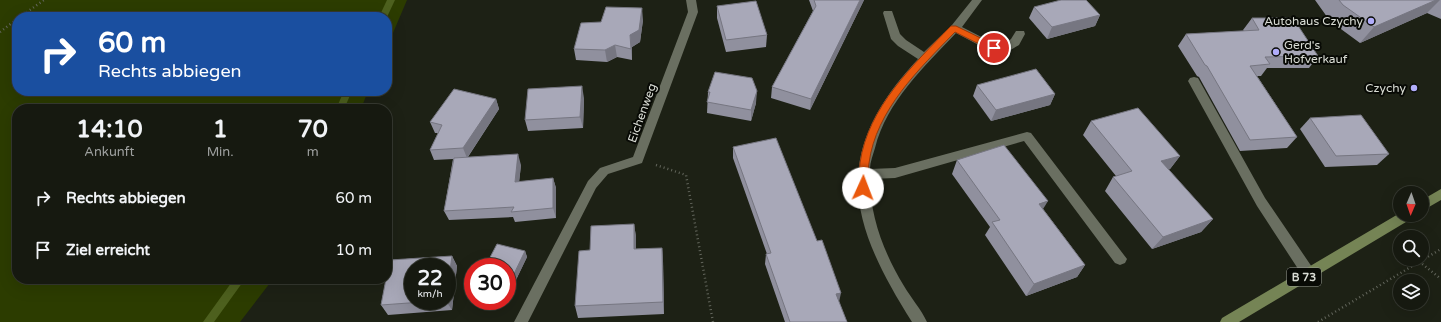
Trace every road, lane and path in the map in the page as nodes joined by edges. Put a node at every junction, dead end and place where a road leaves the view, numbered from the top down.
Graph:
1 (44, 0) edge
2 (691, 0) edge
3 (977, 0) edge
4 (27, 12) edge
5 (888, 13) dead end
6 (12, 23) edge
7 (954, 28) junction
8 (0, 32) edge
9 (1020, 34) dead end
10 (925, 58) junction
11 (1194, 81) dead end
12 (638, 160) junction
13 (863, 174) junction
14 (1441, 194) edge
15 (1429, 202) edge
16 (1394, 222) edge
17 (1441, 249) edge
18 (1429, 256) edge
19 (1120, 259) dead end
20 (1413, 266) edge
21 (1425, 266) edge
22 (1309, 274) junction
23 (1441, 279) edge
24 (521, 322) edge
25 (713, 322) edge
26 (920, 322) edge
27 (1226, 322) edge
28 (1318, 322) edge

1 - 4 path
2 - 12 street, Eichenweg
3 - 7 street
5 - 10 street
6 - 8 path
7 - 9 street
7 - 10 street
10 - 13 street
11 - 22 street
12 - 24 street
12 - 25 path, Eichenweg
13 - 19 street
13 - 26 street
14 - 15 main road
16 - 22 main road, B 73
17 - 18 path
20 - 28 path
21 - 23 path
22 - 27 main road, B 73

